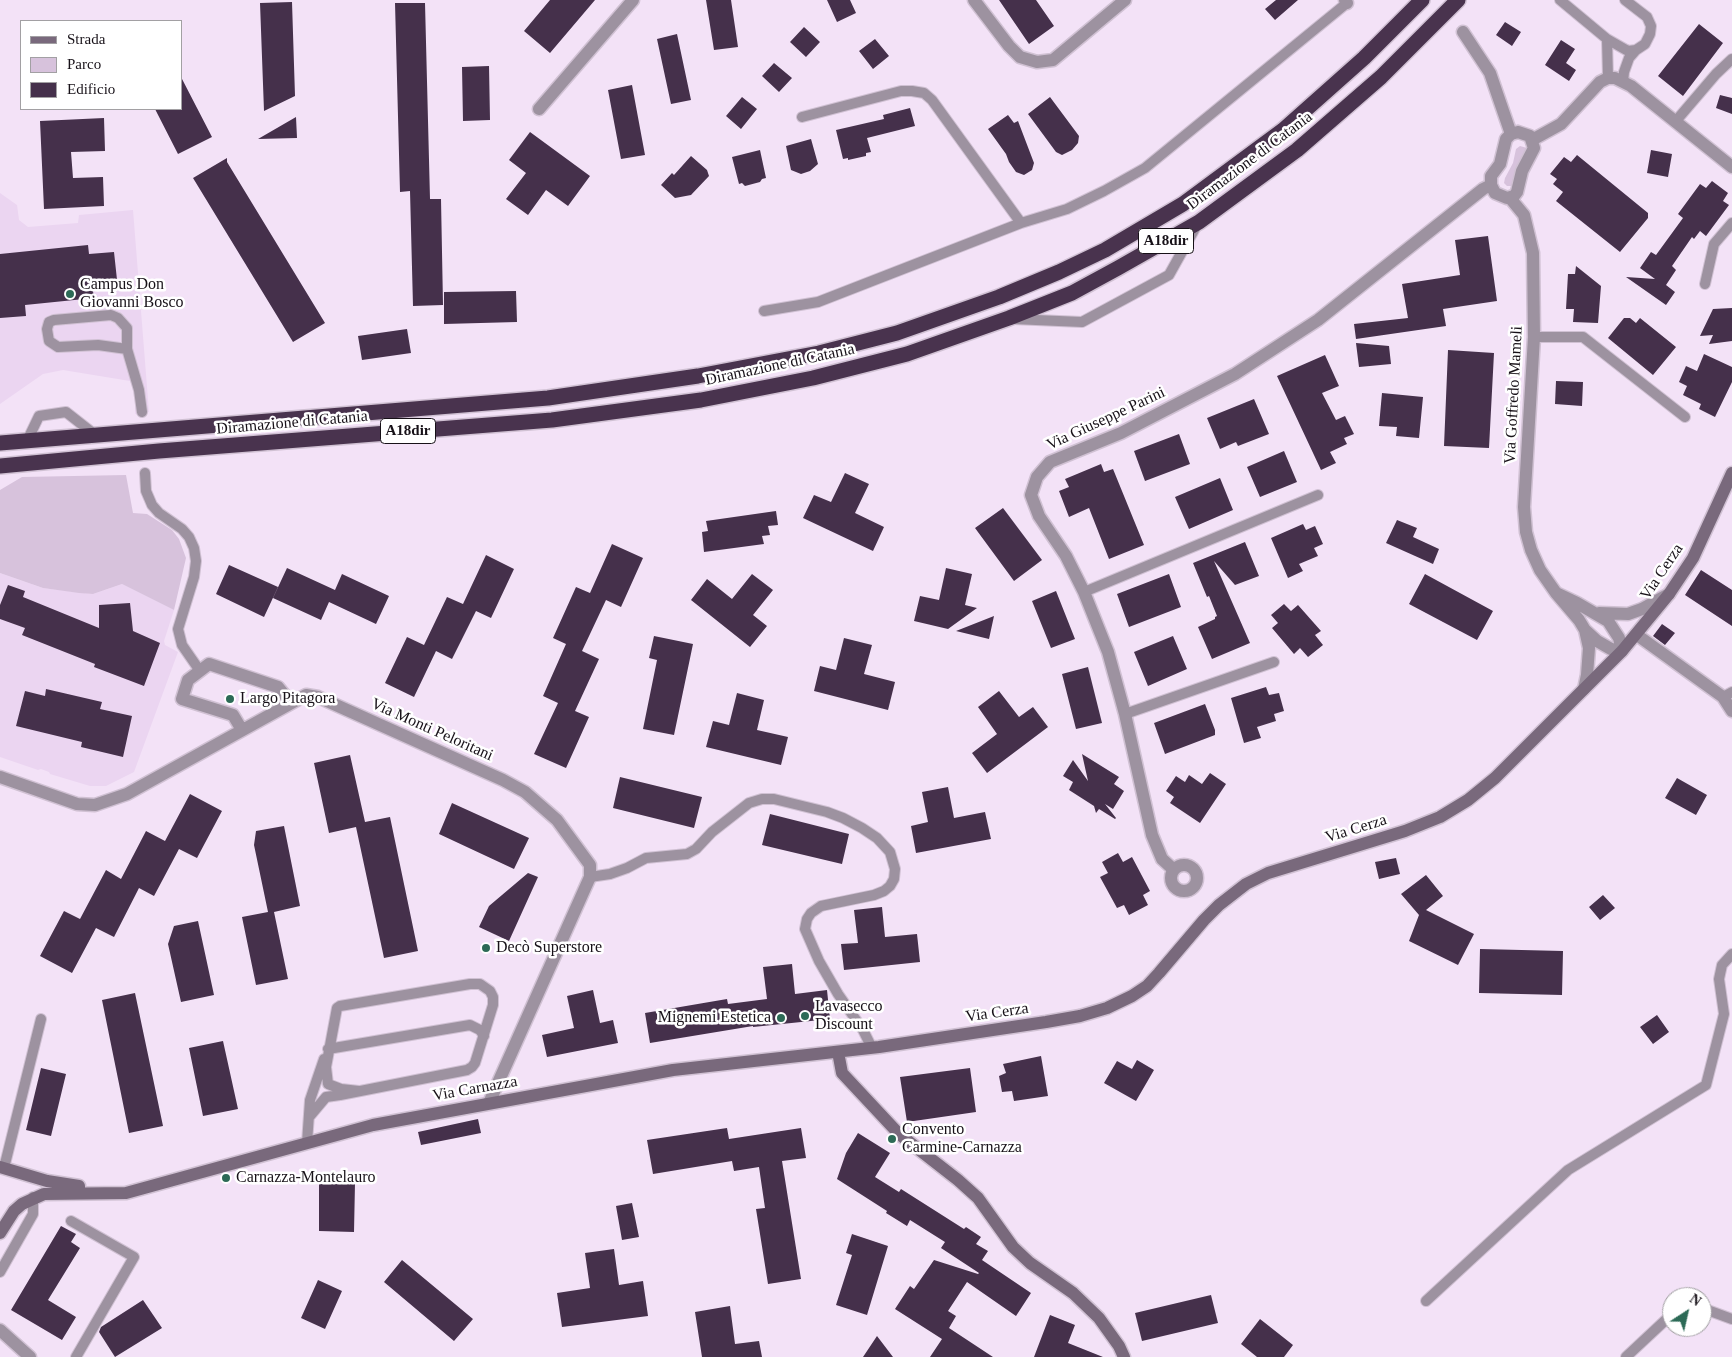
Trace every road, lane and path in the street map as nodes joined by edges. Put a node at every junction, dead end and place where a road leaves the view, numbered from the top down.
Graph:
1 (633, 0) edge
2 (974, 0) edge
3 (1125, 0) edge
4 (1422, 0) edge
5 (1458, 0) edge
6 (1560, 0) edge
7 (1625, 0) edge
8 (1346, 1) edge
9 (1463, 32) dead end
10 (1607, 39) junction
11 (1636, 50) junction
12 (1732, 59) edge
13 (1616, 80) junction
14 (539, 109) dead end
15 (802, 117) dead end
16 (1675, 122) junction
17 (1511, 134) junction
18 (1532, 140) junction
19 (1732, 167) edge
20 (1491, 185) junction
21 (1510, 198) junction
22 (1199, 222) junction
23 (1732, 223) edge
24 (1021, 224) junction
25 (1705, 284) dead end
26 (764, 311) dead end
27 (1010, 318) junction
28 (1534, 337) junction
29 (127, 349) junction
30 (142, 412) dead end
31 (1685, 417) dead end
32 (94, 434) junction
33 (28, 440) junction
34 (0, 442) edge
35 (20, 464) junction
36 (0, 466) edge
37 (145, 473) dead end
38 (1732, 473) edge
39 (0, 474) edge
40 (1318, 495) dead end
41 (1084, 592) junction
42 (1556, 593) junction
43 (1669, 594) junction
44 (1594, 613) junction
45 (1585, 630) junction
46 (1637, 635) junction
47 (1622, 651) junction
48 (1274, 662) dead end
49 (200, 671) junction
50 (1584, 689) junction
51 (1727, 695) edge
52 (291, 703) junction
53 (1732, 711) edge
54 (1125, 714) junction
55 (242, 730) junction
56 (0, 778) edge
57 (1174, 870) dead end
58 (590, 877) junction
59 (1732, 954) edge
60 (41, 1020) dead end
61 (484, 1036) junction
62 (875, 1048) junction
63 (328, 1049) junction
64 (838, 1052) junction
65 (359, 1091) junction
66 (489, 1103) junction
67 (310, 1116) junction
68 (307, 1143) junction
69 (2, 1168) edge
70 (126, 1193) junction
71 (33, 1197) junction
72 (71, 1221) dead end
73 (0, 1233) edge
74 (0, 1272) edge
75 (1426, 1301) dead end
76 (1712, 1311) edge
77 (1732, 1318) edge
78 (1662, 1323) edge
79 (0, 1330) edge
80 (30, 1357) edge
81 (76, 1357) edge
82 (1124, 1357) edge
83 (1626, 1357) edge

1 - 14 street
2 - 3 street
4 - 32 highway, Diramazione di Catania / A18dir
5 - 22 highway, Diramazione di Catania / A18dir
6 - 10 lane
7 - 11 lane
8 - 24 lane
9 - 17 street
10 - 11 lane
10 - 13 lane
11 - 13 lane
12 - 16 lane
13 - 16 street
13 - 18 street
15 - 24 lane
16 - 19 street
17 - 18 street
17 - 20 street
18 - 21 street
20 - 21 street, Via Goffredo Mameli
20 - 41 street, Via Giuseppe Parini
21 - 28 street, Via Goffredo Mameli
22 - 27 highway, Diramazione di Catania / A18dir
22 - 27 lane
23 - 25 lane
24 - 26 lane
27 - 35 highway, Diramazione di Catania / A18dir
28 - 31 lane
28 - 42 street, Via Goffredo Mameli
29 - 29 lane
29 - 30 lane
32 - 33 highway, Diramazione di Catania / A18dir
32 - 33 lane
33 - 34 highway, Diramazione di Catania / A18dir
35 - 36 highway, Diramazione di Catania / A18dir
35 - 39 lane
37 - 49 lane
38 - 43 main road, Via Cerza
40 - 41 lane
41 - 54 street, Via Giuseppe Parini
42 - 44 street
42 - 45 street, Via Goffredo Mameli
43 - 44 street
43 - 46 main road, Via Cerza
44 - 47 street
45 - 47 street
45 - 50 street
46 - 47 main road, Via Cerza
46 - 51 street
47 - 50 main road, Via Cerza
48 - 54 lane
49 - 52 street
49 - 55 street
50 - 62 main road, Via Cerza
51 - 53 street
52 - 55 street, Via Monti Peloritani
52 - 58 street, Via Monti Peloritani
54 - 57 street, Via Giuseppe Parini
55 - 56 street, Via Monti Peloritani
58 - 62 lane
58 - 66 street
59 - 75 lane
60 - 69 lane
61 - 63 lane
61 - 63 lane
61 - 65 lane
62 - 64 main road, Via Cerza
63 - 65 lane
63 - 67 lane
64 - 66 main road, Via Carnazza
64 - 82 main road
65 - 67 lane
66 - 68 main road, Via Carnazza
67 - 68 lane
68 - 70 main road, Via Carnazza
69 - 70 main road
70 - 71 main road
71 - 73 main road
71 - 74 lane
72 - 81 lane
76 - 77 lane
78 - 83 lane
79 - 80 street

